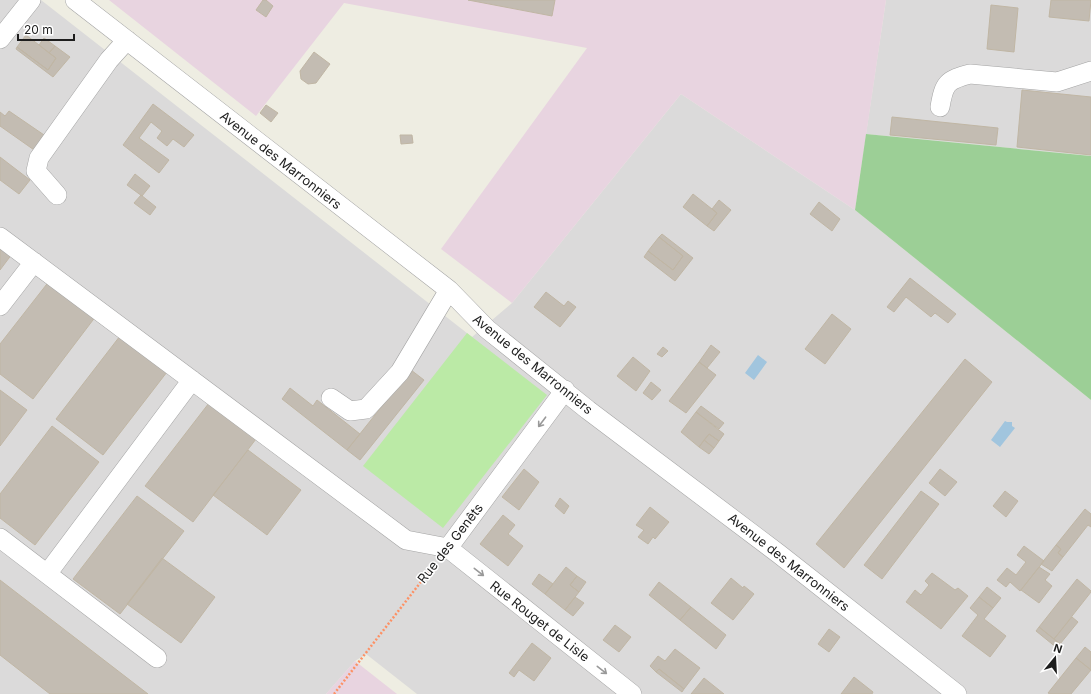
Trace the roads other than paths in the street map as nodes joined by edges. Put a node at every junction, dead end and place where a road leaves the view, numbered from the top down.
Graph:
1 (31, 0) edge
2 (75, 0) edge
3 (0, 39) edge
4 (127, 40) junction
5 (1091, 71) edge
6 (940, 107) dead end
7 (57, 195) dead end
8 (0, 237) edge
9 (34, 262) junction
10 (449, 290) junction
11 (0, 306) edge
12 (192, 380) junction
13 (565, 390) junction
14 (332, 398) dead end
15 (0, 538) edge
16 (448, 548) junction
17 (47, 574) junction
18 (157, 658) dead end
19 (632, 694) edge
20 (957, 694) edge

1 - 3 street
2 - 4 street, Avenue des Marronniers
4 - 7 street
4 - 10 street, Avenue des Marronniers
5 - 6 street
8 - 9 street
9 - 11 street
9 - 12 street
10 - 13 street, Avenue des Marronniers
10 - 14 street
12 - 16 street
12 - 17 street
13 -> 16 street, Rue des Genêts
13 - 20 street, Avenue des Marronniers
15 - 17 street
16 -> 19 street, Rue Rouget de Lisle
17 - 18 street

